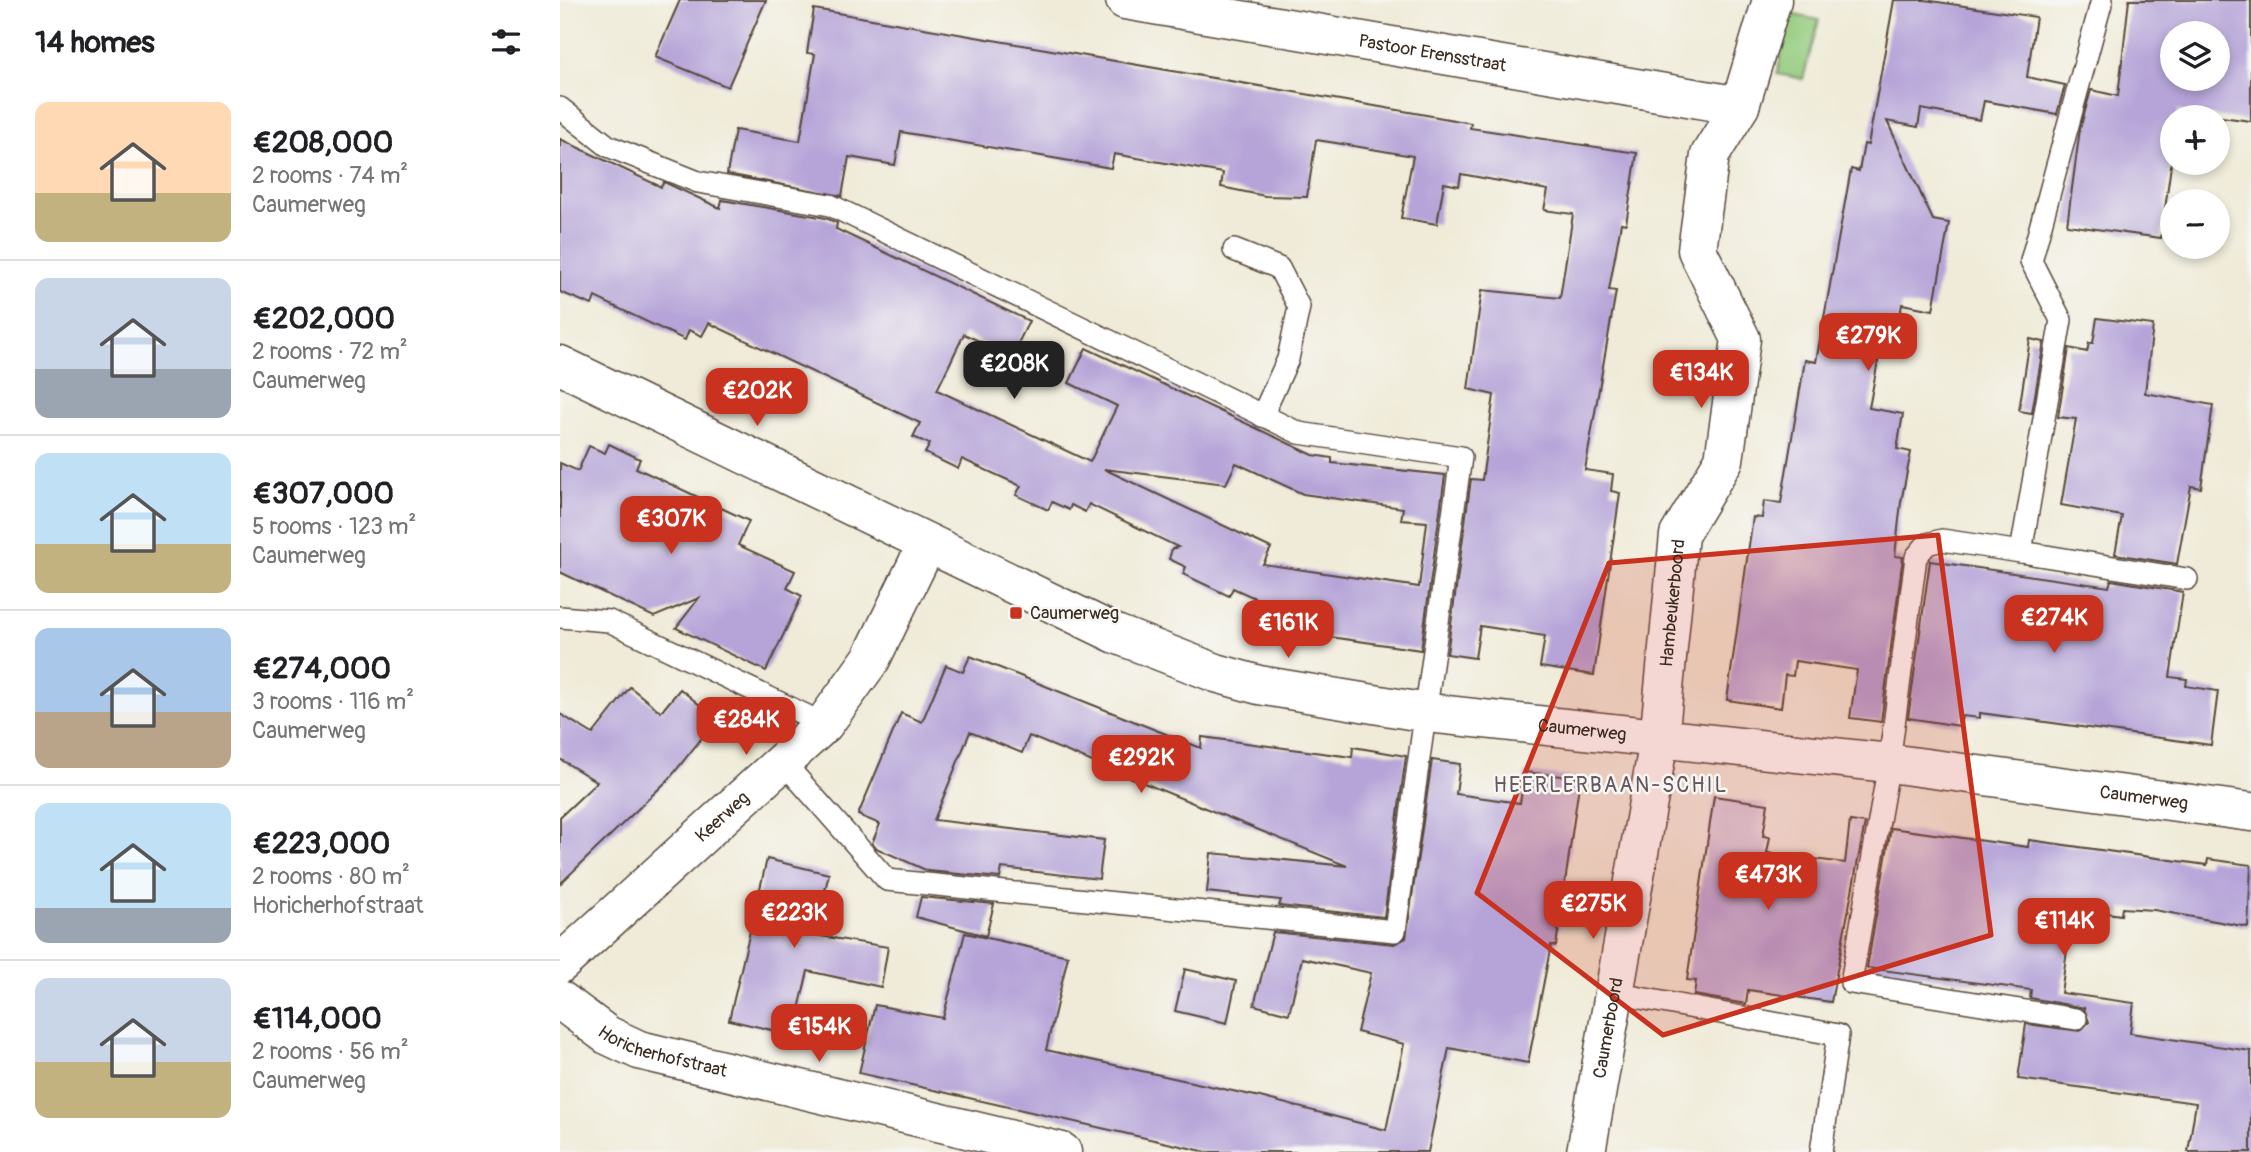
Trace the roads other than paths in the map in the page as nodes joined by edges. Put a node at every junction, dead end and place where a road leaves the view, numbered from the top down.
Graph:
1 (1125, 0) edge
2 (1772, 0) edge
3 (2102, 0) edge
4 (1740, 106) junction
5 (560, 108) edge
6 (1234, 250) dead end
7 (560, 365) edge
8 (1262, 416) junction
9 (927, 544) junction
10 (2021, 552) junction
11 (2187, 579) dead end
12 (560, 617) edge
13 (1427, 713) junction
14 (824, 724) junction
15 (1659, 740) junction
16 (785, 763) junction
17 (1889, 763) junction
18 (2251, 812) edge
19 (560, 964) edge
20 (1614, 993) junction
21 (560, 1000) edge
22 (2076, 1019) dead end
23 (1062, 1152) edge
24 (1586, 1152) edge
25 (1821, 1152) edge

1 - 4 street, Pastoor Erensstraat
2 - 4 street, Hambeukerboord
3 - 10 lane
4 - 15 street, Hambeukerboord
5 - 8 lane
6 - 8 lane
7 - 9 street, Caumerweg
8 - 13 lane
9 - 13 street, Caumerweg
9 - 14 street, Keerweg
10 - 11 lane
10 - 17 lane
12 - 14 lane
13 - 15 street, Caumerweg
13 - 16 lane
14 - 16 street, Keerweg
15 - 17 street, Caumerweg
15 - 20 street, Caumerboord
16 - 19 street, Keerweg
17 - 18 street, Caumerweg
17 - 22 lane
20 - 24 street, Caumerboord
20 - 25 lane
21 - 23 street, Horicherhofstraat

